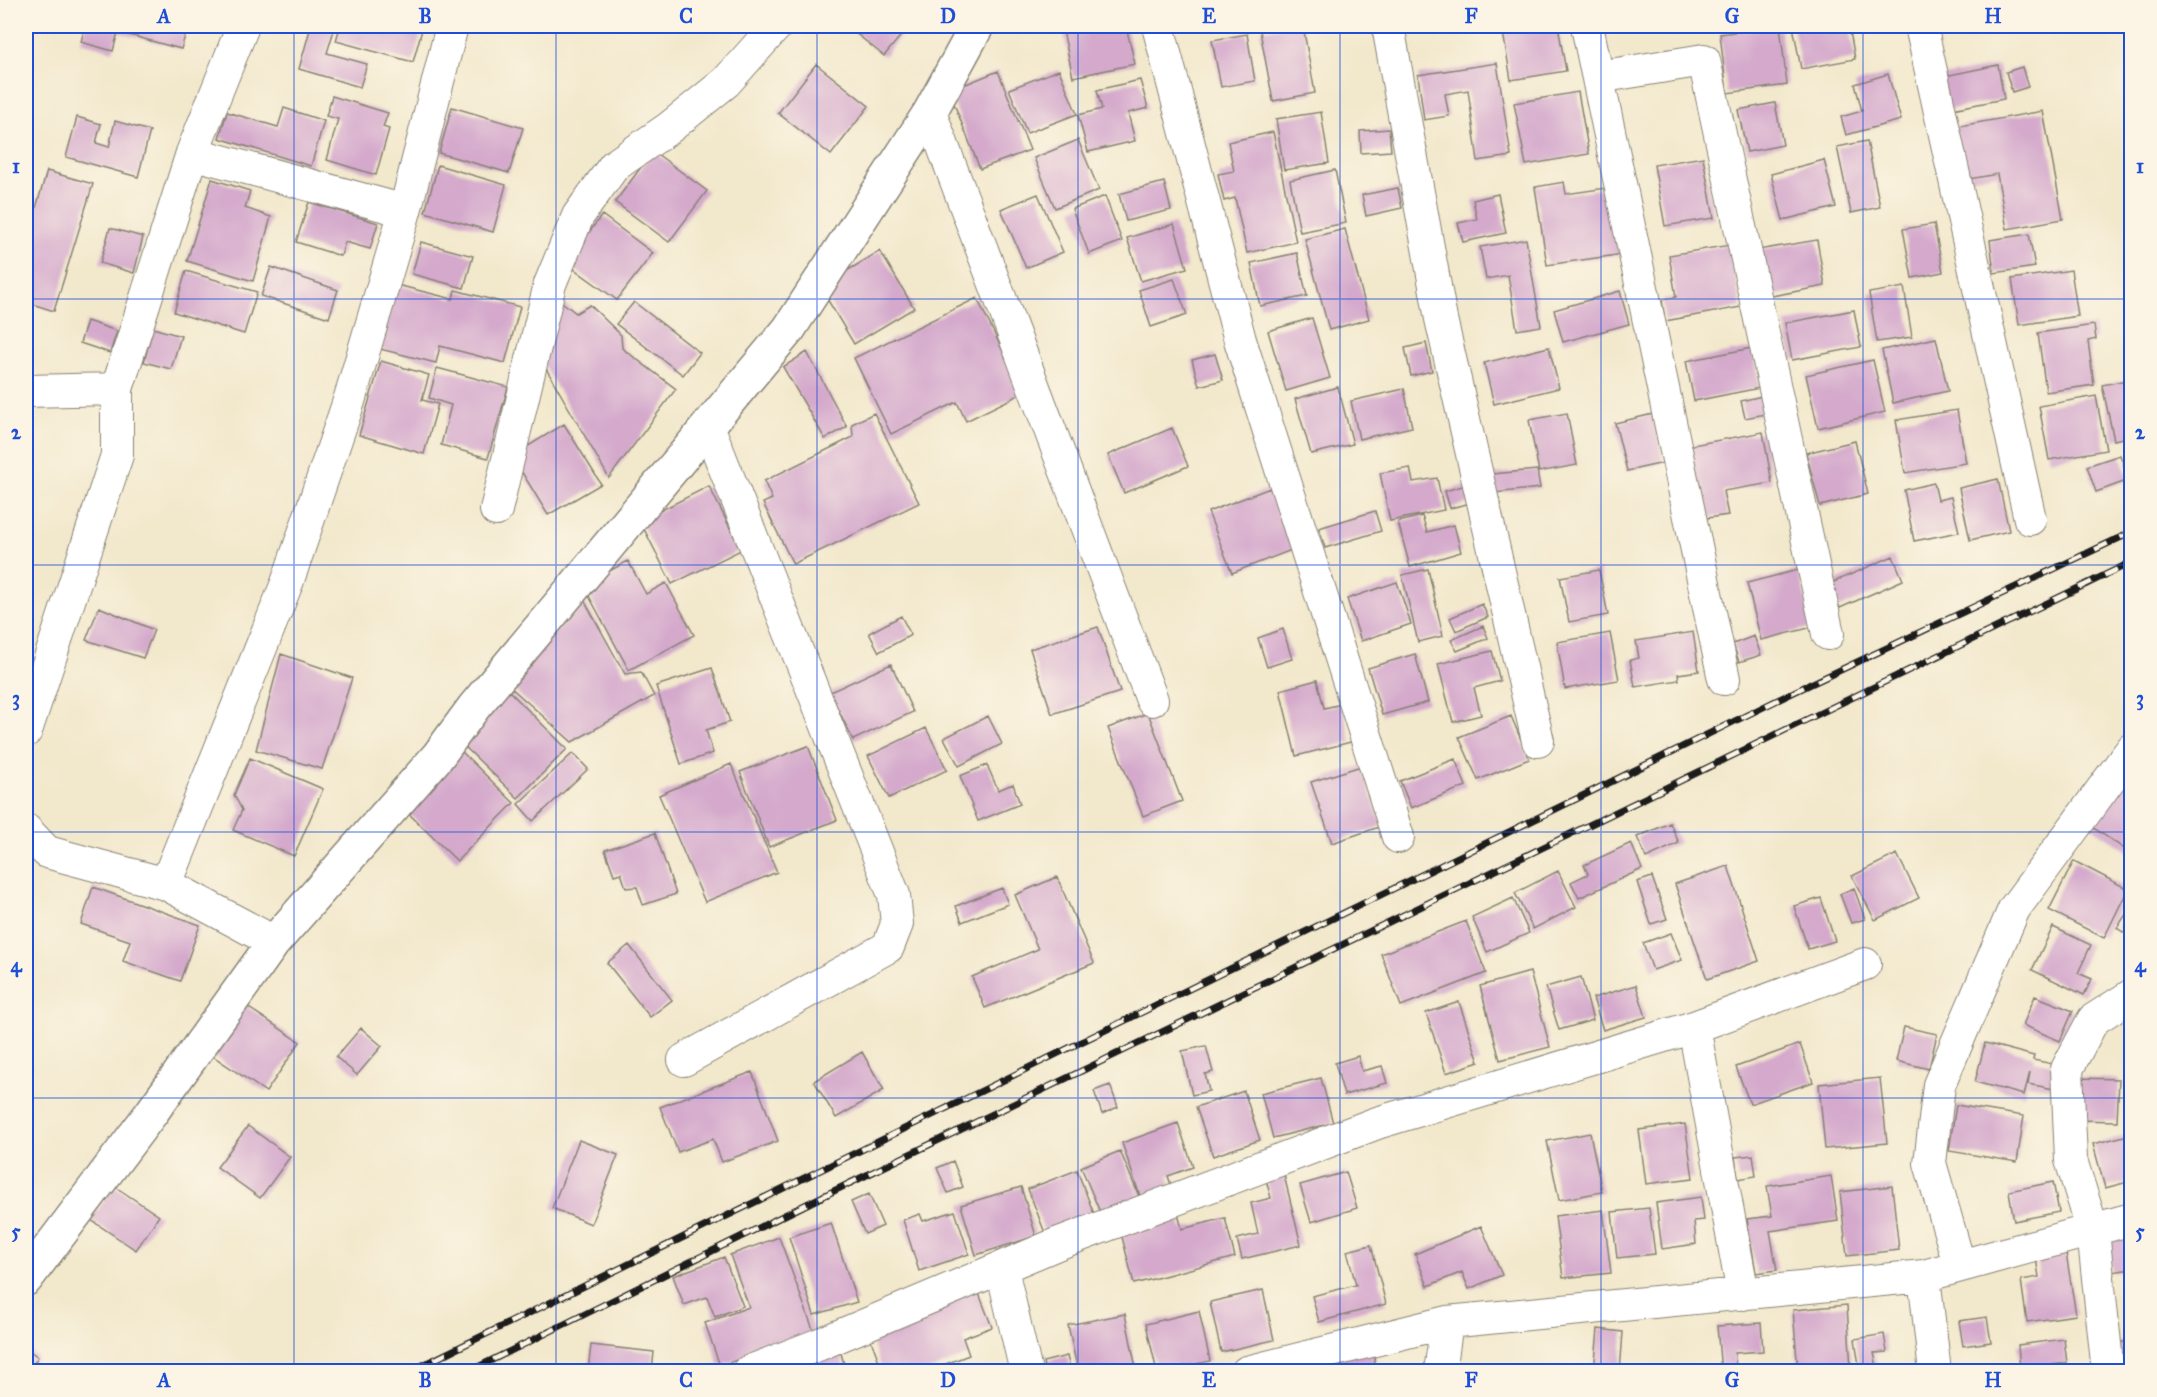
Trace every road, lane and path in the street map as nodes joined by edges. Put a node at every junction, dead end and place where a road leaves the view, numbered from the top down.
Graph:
1 (243, 26) edge
2 (452, 26) edge
3 (776, 26) edge
4 (977, 26) edge
5 (1158, 26) edge
6 (1388, 26) edge
7 (1587, 26) edge
8 (1921, 26) edge
9 (1598, 77) junction
10 (930, 112) junction
11 (192, 153) junction
12 (405, 211) junction
13 (117, 389) junction
14 (26, 391) edge
15 (708, 426) junction
16 (496, 510) dead end
17 (2030, 519) dead end
18 (1828, 634) dead end
19 (1724, 679) dead end
20 (1152, 700) dead end
21 (26, 731) edge
22 (1538, 741) dead end
23 (2132, 749) edge
24 (26, 830) edge
25 (1398, 837) dead end
26 (166, 884) junction
27 (274, 942) junction
28 (1865, 964) dead end
29 (2132, 995) edge
30 (1694, 1027) junction
31 (684, 1060) dead end
32 (2132, 1219) edge
33 (2093, 1231) junction
34 (1959, 1264) junction
35 (1002, 1269) junction
36 (1924, 1276) junction
37 (26, 1279) edge
38 (1743, 1294) junction
39 (1447, 1322) junction
40 (748, 1371) edge
41 (1026, 1371) edge
42 (1247, 1371) edge
43 (1440, 1371) edge
44 (1935, 1371) edge
45 (2108, 1371) edge

1 - 11 street
2 - 12 street
3 - 16 street
4 - 10 street
5 - 25 street
6 - 22 street
7 - 9 street
8 - 17 street
9 - 18 street
9 - 19 street
10 - 15 street
10 - 20 street
11 - 12 street
11 - 13 street
12 - 26 street
13 - 14 street
13 - 21 street
15 - 27 street
15 - 31 street
23 - 34 street
24 - 26 street
26 - 27 street
27 - 37 street
28 - 30 street
29 - 33 street
30 - 35 street
30 - 38 street
32 - 33 street
33 - 34 street
33 - 45 street
34 - 36 street
35 - 40 street
35 - 41 street
36 - 38 street
36 - 44 street
38 - 39 street
39 - 42 street
39 - 43 street

